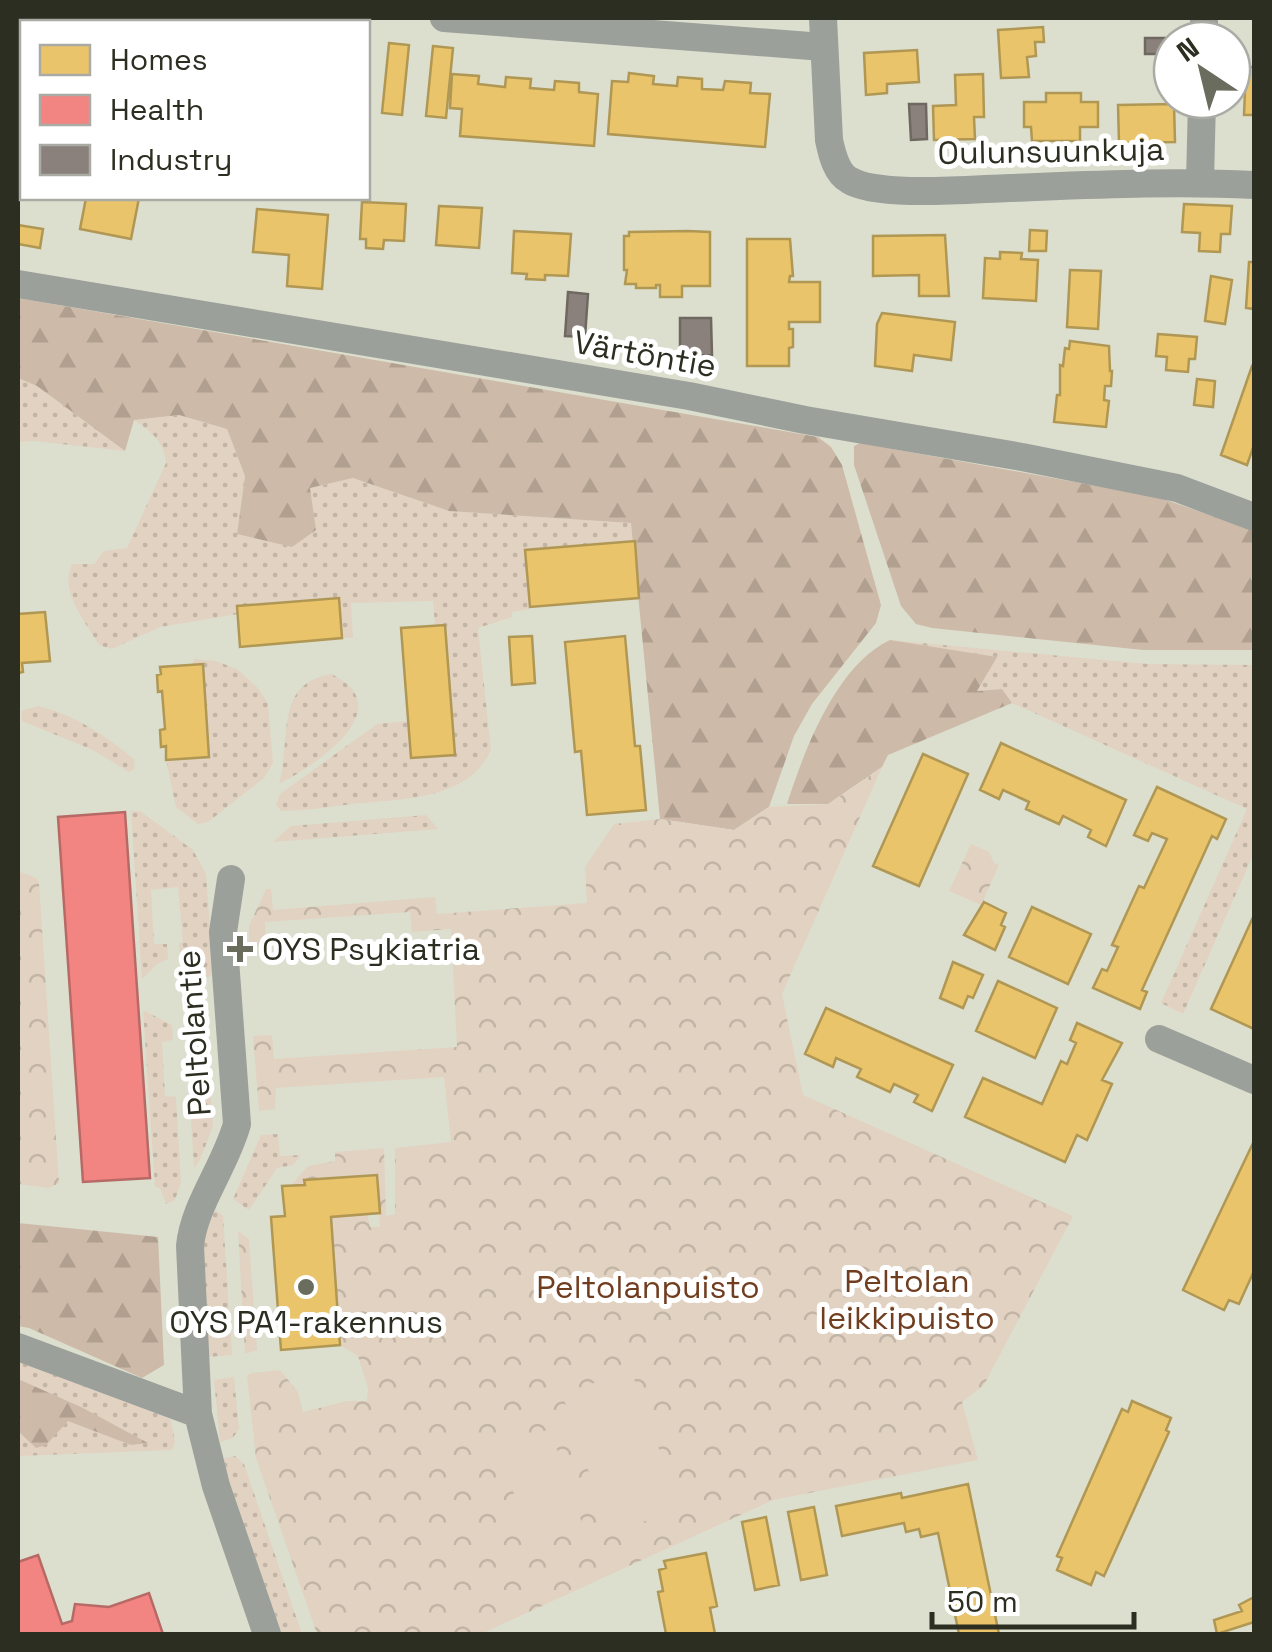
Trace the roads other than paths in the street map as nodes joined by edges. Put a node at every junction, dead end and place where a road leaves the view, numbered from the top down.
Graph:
1 (444, 18) edge
2 (822, 18) edge
3 (824, 47) junction
4 (1202, 120) edge
5 (1200, 182) junction
6 (1254, 185) edge
7 (18, 284) edge
8 (1254, 517) edge
9 (231, 879) dead end
10 (1159, 1039) dead end
11 (1254, 1080) edge
12 (18, 1347) edge
13 (198, 1414) junction
14 (268, 1634) edge

1 - 3 street
2 - 3 street
3 - 5 street, Oulunsuunkuja
4 - 5 street
5 - 6 street, Oulunsuunkuja
7 - 8 street, Värtöntie
9 - 13 street, Peltolantie
10 - 11 street
12 - 13 street
13 - 14 street, Peltolantie

